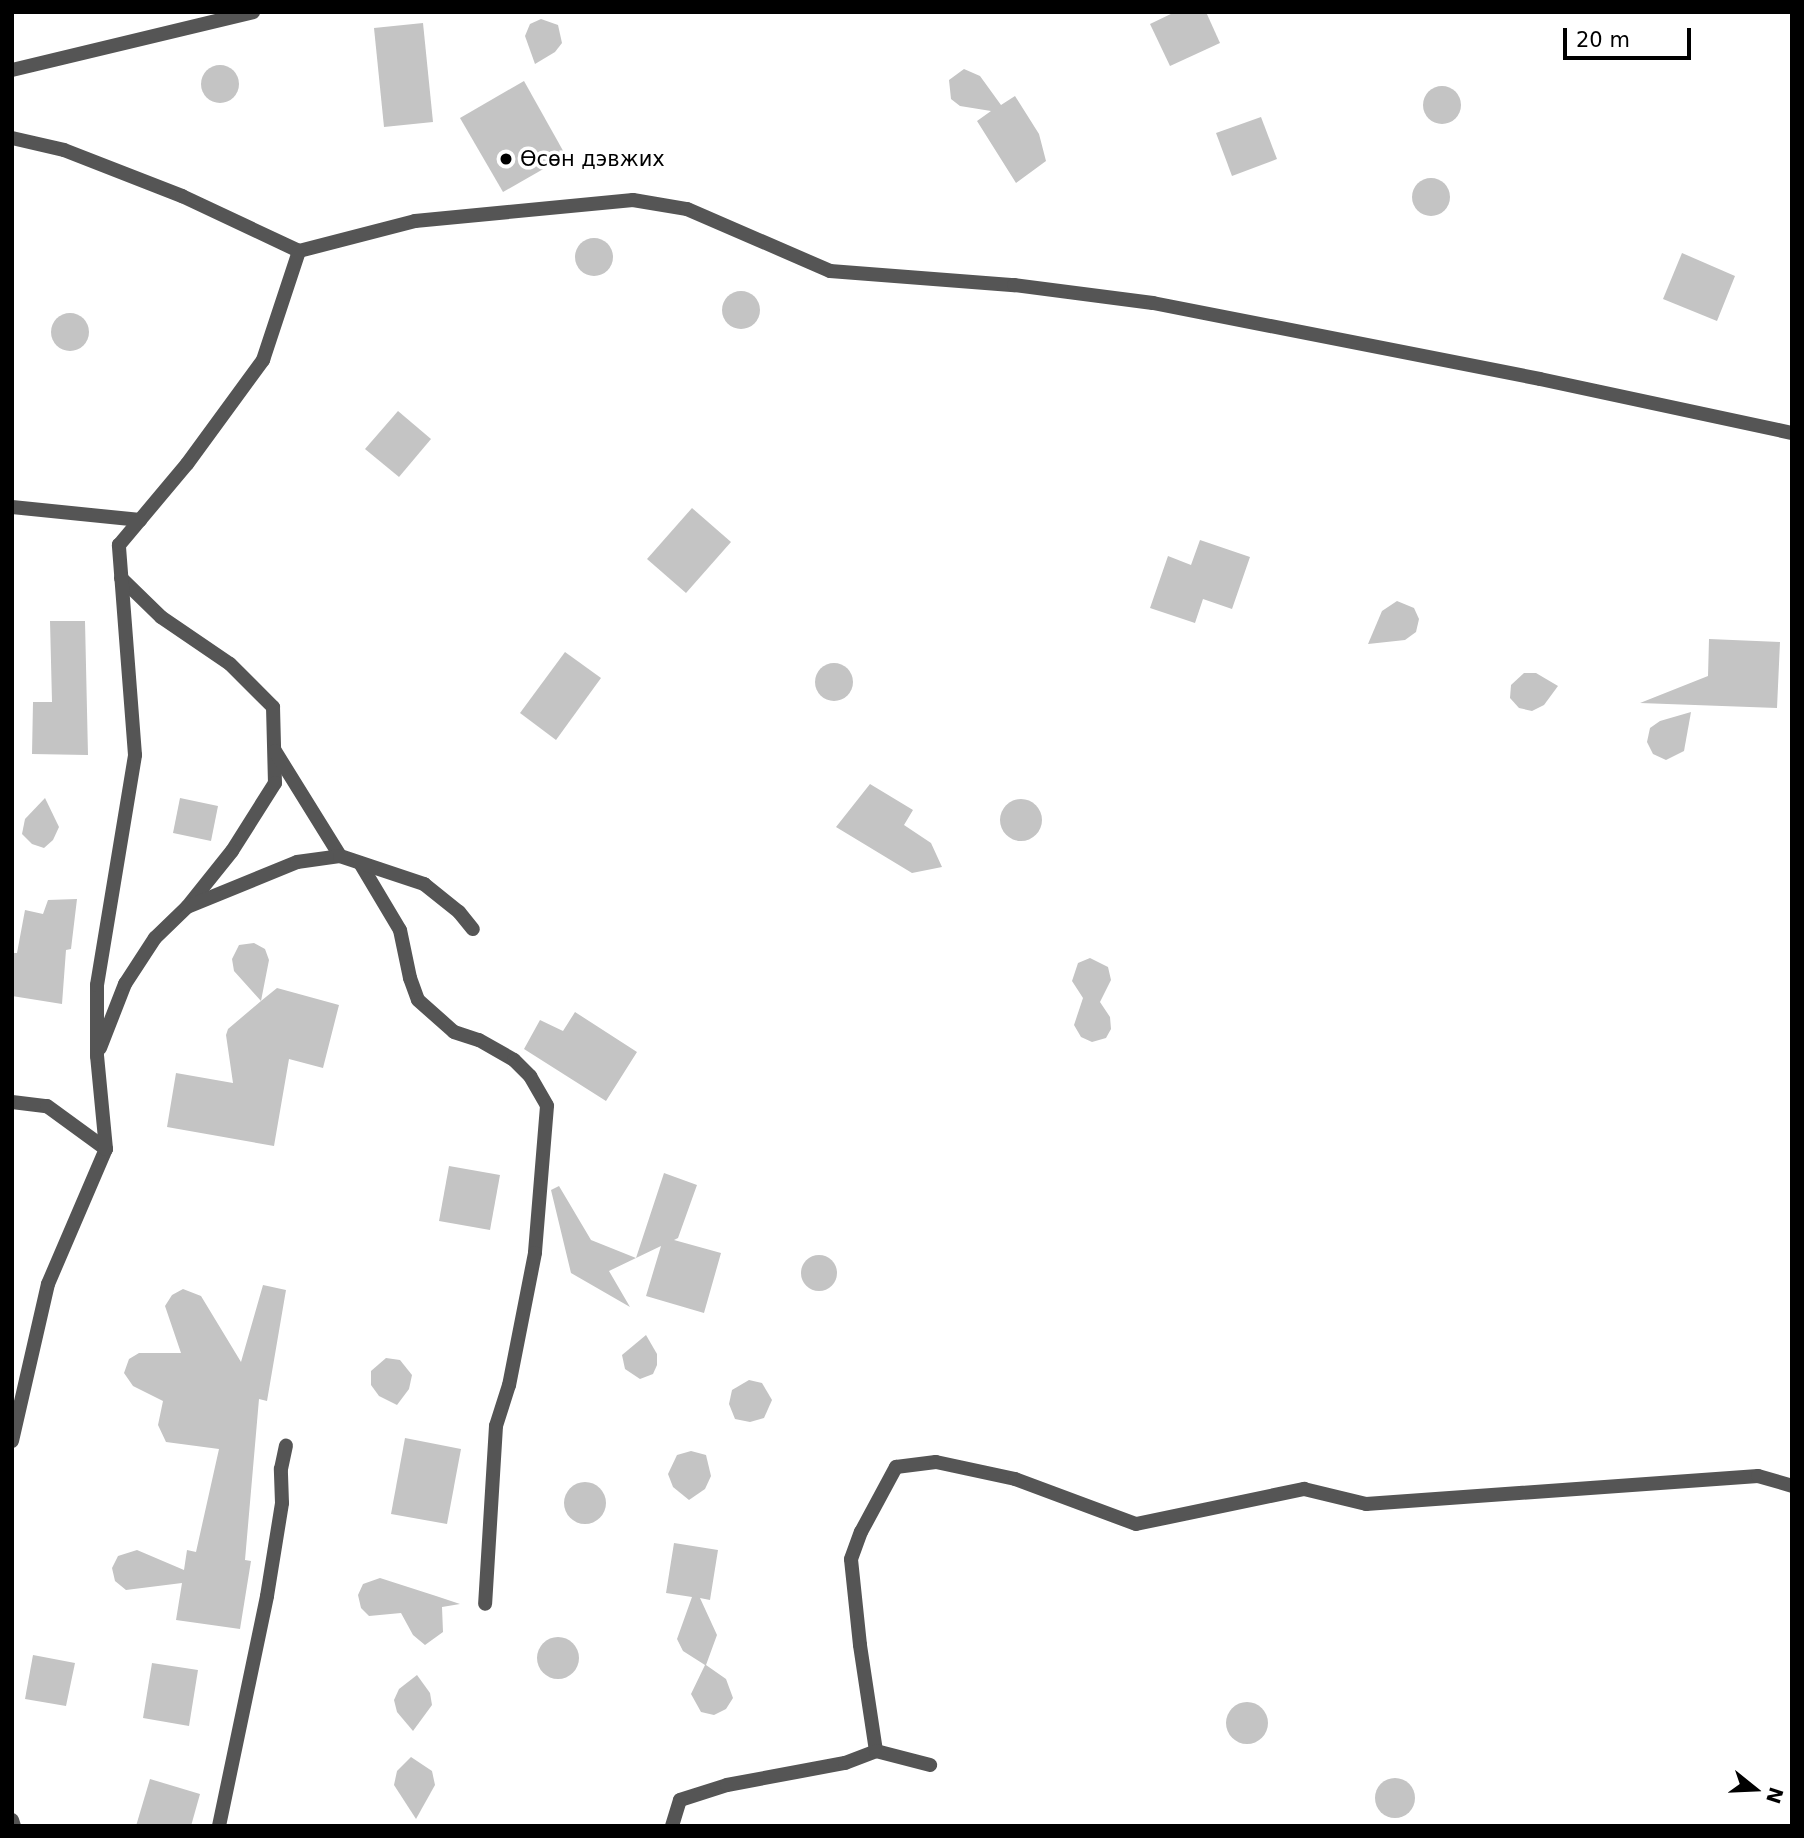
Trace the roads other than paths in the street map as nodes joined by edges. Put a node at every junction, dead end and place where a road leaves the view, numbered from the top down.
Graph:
1 (253, 12) edge
2 (12, 70) edge
3 (12, 138) edge
4 (299, 251) junction
5 (1792, 433) edge
6 (12, 507) edge
7 (140, 520) junction
8 (121, 578) junction
9 (274, 750) junction
10 (340, 856) junction
11 (360, 863) junction
12 (187, 907) junction
13 (473, 929) dead end
14 (97, 1056) junction
15 (12, 1102) edge
16 (106, 1149) junction
17 (12, 1441) edge
18 (286, 1446) dead end
19 (1792, 1486) edge
20 (485, 1604) dead end
21 (876, 1751) junction
22 (930, 1765) dead end
23 (12, 1820) edge
24 (14, 1826) edge
25 (219, 1826) edge
26 (672, 1826) edge

1 - 2 street
3 - 4 street
4 - 5 street
4 - 7 street
6 - 7 street
7 - 8 street
8 - 9 street
8 - 14 street
9 - 10 street
9 - 12 street
10 - 11 street
10 - 12 street
11 - 13 street
11 - 20 street
12 - 14 street
14 - 16 street
15 - 16 street
16 - 17 street
18 - 25 street
19 - 21 street
21 - 22 street
21 - 26 street
23 - 24 street

